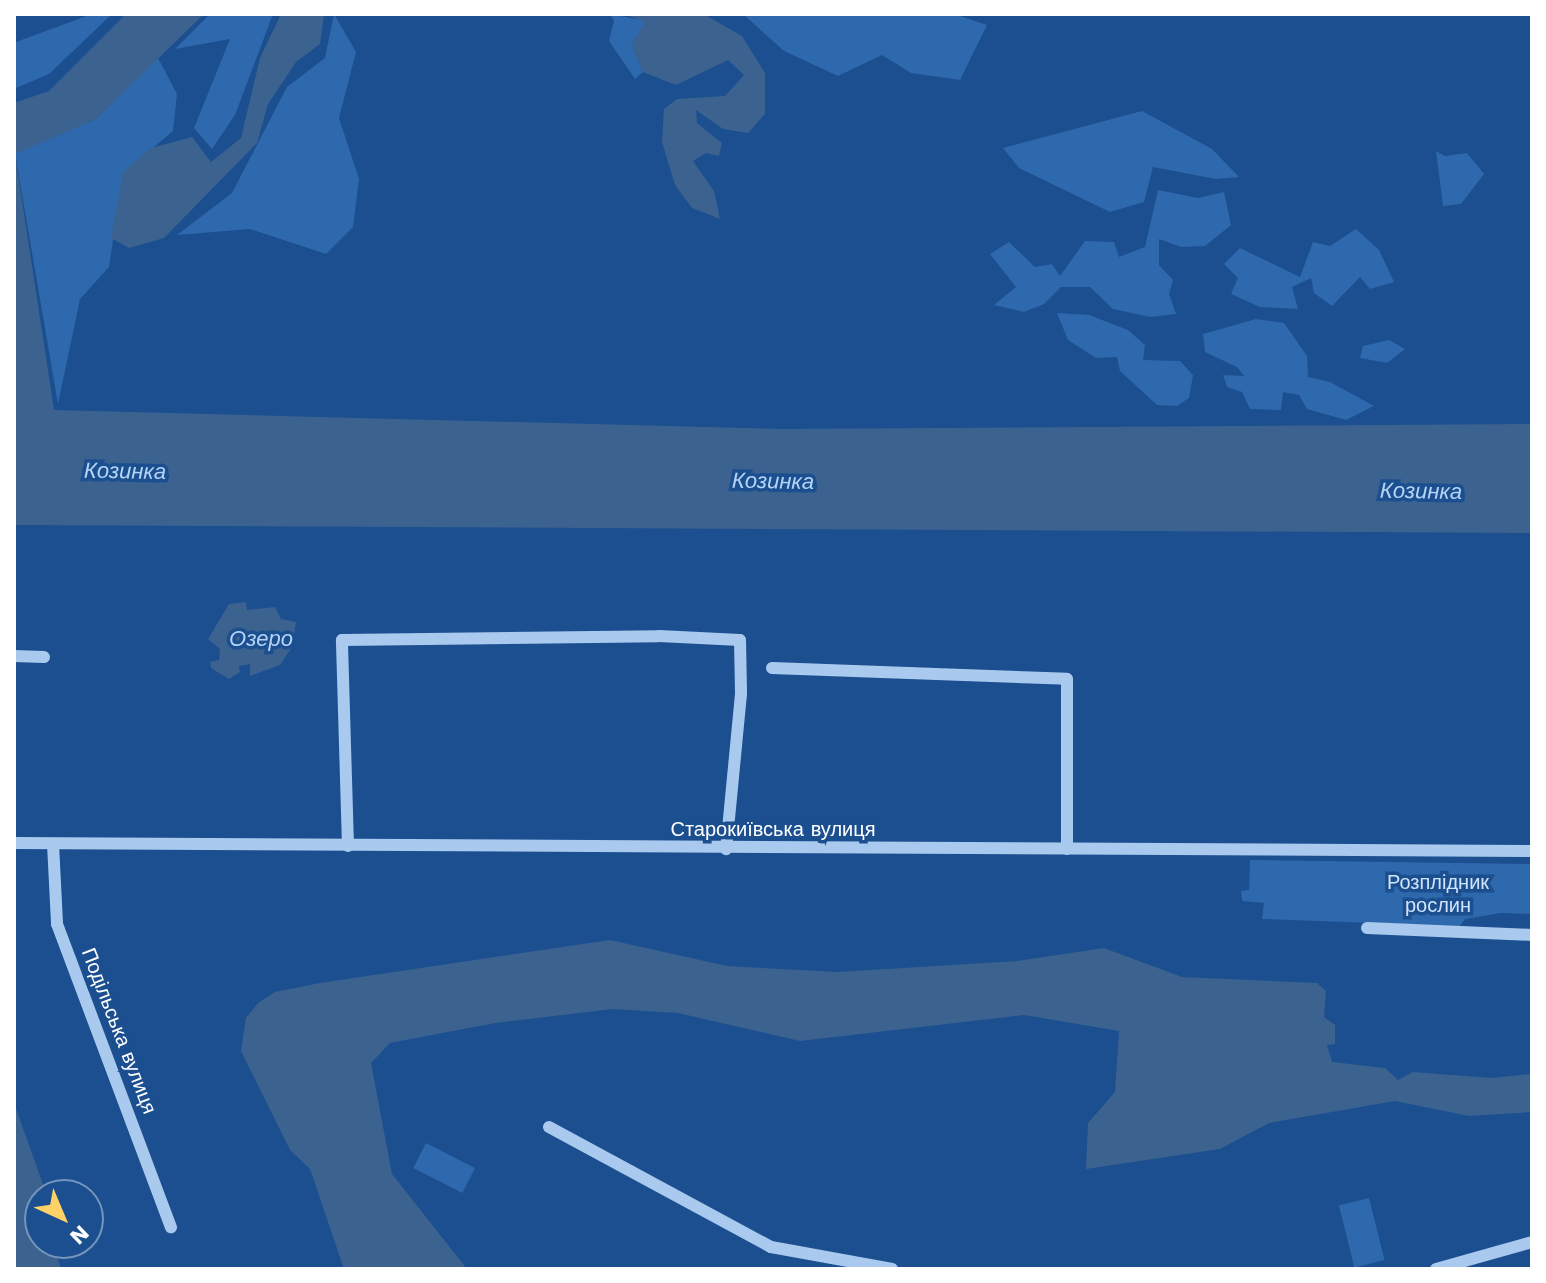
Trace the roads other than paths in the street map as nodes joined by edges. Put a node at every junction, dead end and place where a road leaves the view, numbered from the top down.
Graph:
1 (14, 656) edge
2 (44, 657) dead end
3 (772, 668) dead end
4 (14, 843) edge
5 (53, 844) junction
6 (348, 846) junction
7 (726, 849) junction
8 (1067, 849) junction
9 (1532, 851) edge
10 (1367, 928) dead end
11 (1532, 935) edge
12 (549, 1127) dead end
13 (171, 1227) dead end
14 (1532, 1242) edge
15 (892, 1269) edge
16 (1436, 1269) edge

1 - 2 street
3 - 8 street
4 - 5 street, Старокиївська вулиця
5 - 6 street, Старокиївська вулиця
5 - 13 street, Подільська вулиця
6 - 7 street, Старокиївська вулиця
6 - 7 street
7 - 8 street, Старокиївська вулиця
8 - 9 street, Старокиївська вулиця
10 - 11 street
12 - 15 street
14 - 16 street

